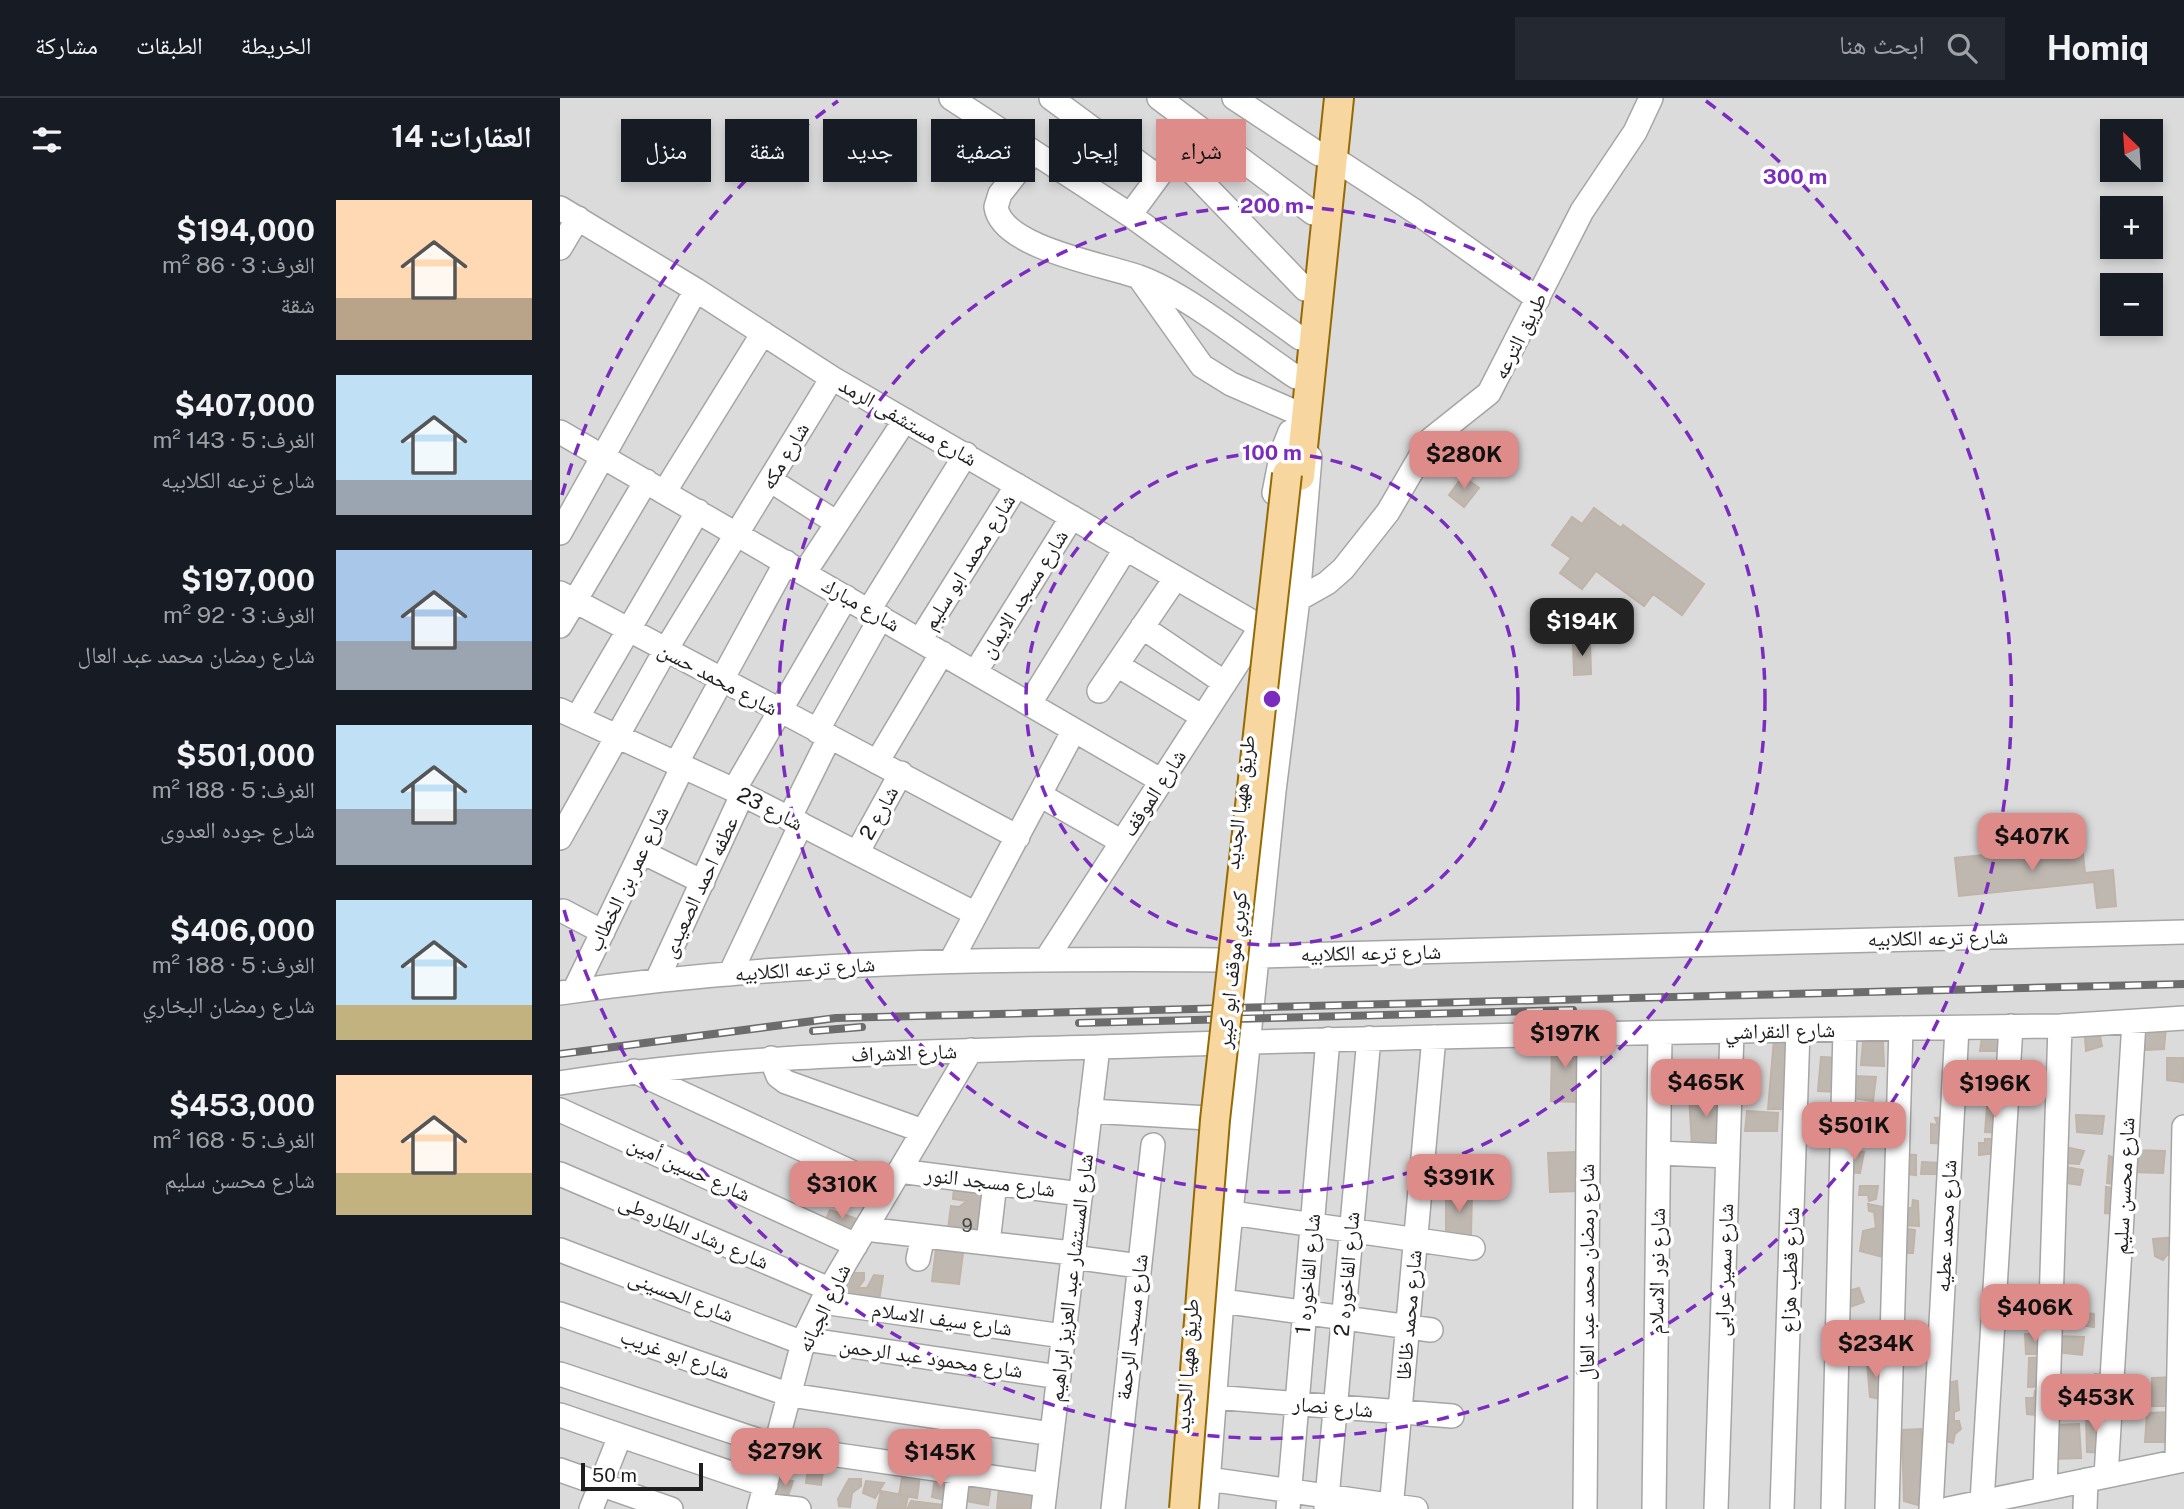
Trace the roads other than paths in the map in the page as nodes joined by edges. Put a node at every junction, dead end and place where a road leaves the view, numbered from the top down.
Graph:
1 (951, 98) edge
2 (1051, 98) edge
3 (1159, 98) edge
4 (1234, 98) edge
5 (1325, 98) edge
6 (1339, 98) edge
7 (1651, 98) edge
8 (983, 119) edge
9 (1035, 153) edge
10 (1326, 156) junction
11 (1156, 176) edge
12 (1156, 180) edge
13 (1009, 182) edge
14 (1202, 182) edge
15 (569, 213) edge
16 (1313, 213) junction
17 (1130, 215) junction
18 (560, 248) edge
19 (1139, 277) junction
20 (1305, 289) junction
21 (696, 290) junction
22 (1538, 299) junction
23 (763, 334) junction
24 (1300, 338) junction
25 (1296, 377) junction
26 (832, 378) junction
27 (905, 420) junction
28 (1296, 425) junction
29 (560, 432) edge
30 (966, 454) junction
31 (603, 456) junction
32 (1293, 475) junction
33 (770, 480) junction
34 (1017, 485) junction
35 (655, 486) junction
36 (698, 511) junction
37 (1072, 517) junction
38 (837, 523) junction
39 (560, 533) edge
40 (738, 534) junction
41 (1126, 548) junction
42 (796, 567) junction
43 (1175, 579) junction
44 (567, 597) edge
45 (846, 597) junction
46 (1298, 599) junction
47 (875, 614) junction
48 (560, 626) edge
49 (1142, 627) junction
50 (1261, 627) junction
51 (628, 632) junction
52 (920, 640) junction
53 (665, 651) junction
54 (942, 653) junction
55 (1117, 665) junction
56 (976, 671) junction
57 (722, 681) junction
58 (1225, 683) junction
59 (1099, 691) dead end
60 (1030, 703) junction
61 (780, 711) junction
62 (569, 714) edge
63 (1203, 716) junction
64 (1074, 730) junction
65 (823, 734) junction
66 (615, 737) junction
67 (877, 762) junction
68 (679, 766) junction
69 (901, 773) junction
70 (1162, 781) junction
71 (738, 793) junction
72 (1040, 795) junction
73 (795, 821) junction
74 (1017, 837) junction
75 (560, 838) edge
76 (1122, 842) junction
77 (642, 852) junction
78 (857, 853) junction
79 (703, 882) junction
80 (563, 911) dead end
81 (976, 914) junction
82 (603, 932) junction
83 (2184, 932) edge
84 (1258, 956) junction
85 (1046, 958) junction
86 (953, 959) junction
87 (1222, 960) junction
88 (730, 974) junction
89 (657, 980) junction
90 (567, 992) edge
91 (2184, 1018) edge
92 (2134, 1022) junction
93 (2060, 1026) junction
94 (2011, 1027) junction
95 (1901, 1028) junction
96 (1957, 1028) junction
97 (1798, 1030) junction
98 (1845, 1030) junction
99 (1731, 1032) junction
100 (1660, 1034) junction
101 (1589, 1035) junction
102 (1434, 1037) junction
103 (1368, 1038) junction
104 (1328, 1039) junction
105 (1249, 1040) junction
106 (1214, 1042) junction
107 (1098, 1047) junction
108 (971, 1051) junction
109 (771, 1058) junction
110 (634, 1071) junction
111 (560, 1083) edge
112 (560, 1110) edge
113 (1090, 1111) junction
114 (1208, 1118) junction
115 (2184, 1126) edge
116 (923, 1131) junction
117 (1153, 1145) dead end
118 (1659, 1153) junction
119 (1728, 1156) junction
120 (560, 1174) edge
121 (894, 1180) junction
122 (995, 1183) junction
123 (1081, 1194) junction
124 (1232, 1213) junction
125 (1312, 1224) junction
126 (1351, 1230) junction
127 (860, 1237) junction
128 (1415, 1240) junction
129 (988, 1243) junction
130 (1473, 1248) dead end
131 (560, 1250) edge
132 (1072, 1255) junction
133 (1139, 1266) junction
134 (825, 1295) junction
135 (1222, 1301) junction
136 (1305, 1312) junction
137 (560, 1314) edge
138 (1343, 1318) junction
139 (1408, 1327) junction
140 (1431, 1330) dead end
141 (1063, 1336) junction
142 (803, 1341) junction
143 (560, 1374) edge
144 (1059, 1377) junction
145 (790, 1395) junction
146 (1213, 1397) junction
147 (1297, 1404) junction
148 (1335, 1407) junction
149 (1400, 1412) junction
150 (560, 1415) edge
151 (1452, 1416) dead end
152 (964, 1421) junction
153 (1052, 1434) junction
154 (620, 1436) junction
155 (775, 1446) junction
156 (2181, 1460) edge
157 (560, 1470) edge
158 (958, 1472) junction
159 (2096, 1478) junction
160 (1208, 1479) junction
161 (600, 1484) junction
162 (1046, 1485) junction
163 (2045, 1489) junction
164 (762, 1500) edge
165 (1289, 1500) edge
166 (1982, 1502) junction
167 (1327, 1503) edge
168 (1391, 1507) edge
169 (591, 1509) edge
170 (671, 1509) edge
171 (799, 1509) edge
172 (954, 1509) edge
173 (1043, 1509) edge
174 (1113, 1509) edge
175 (1177, 1509) edge
176 (1184, 1509) edge
177 (1198, 1509) edge
178 (1206, 1509) edge
179 (1416, 1509) edge
180 (1585, 1509) edge
181 (1654, 1509) edge
182 (1717, 1509) edge
183 (1782, 1509) edge
184 (1833, 1509) edge
185 (1887, 1509) edge
186 (1931, 1509) edge
187 (1948, 1509) edge
188 (2085, 1509) edge

1 - 8 street
2 - 11 street
3 - 16 street
4 - 10 street
5 - 10 main road, طريق ههيا الجديد
6 - 10 main road, طريق ههيا الجديد
7 - 22 street, طريق الترعه
9 - 17 street
10 - 16 main road, طريق ههيا الجديد
10 - 22 street
10 - 28 main road, طريق ههيا الجديد
12 - 17 street
13 - 19 street
14 - 20 street
15 - 18 street
15 - 21 street, شارع مستشفى الرمد
16 - 20 main road, طريق ههيا الجديد
17 - 24 street
19 - 25 street
19 - 28 street
20 - 24 main road, طريق ههيا الجديد
21 - 23 street, شارع مستشفى الرمد
21 - 31 street
22 - 46 street, طريق الترعه
23 - 26 street, شارع مستشفى الرمد
23 - 35 street
24 - 25 main road, طريق ههيا الجديد
25 - 28 main road, طريق ههيا الجديد
26 - 27 street, شارع مستشفى الرمد
26 - 33 street, شارع مكه
27 - 30 street, شارع مستشفى الرمد
27 - 38 street, شارع عمر بن الخطاب
28 - 32 main road, كوبري موقف ابو كبير
28 - 46 street, طريق ههيا الجديد
28 - 50 street, طريق ههيا الجديد
29 - 31 street, شارع مبارك
30 - 34 street, شارع مستشفى الرمد
30 - 47 street
31 - 35 street, شارع مبارك
31 - 39 street
32 - 176 main road, كوبري موقف ابو كبير, bridge
32 - 177 main road, كوبري موقف ابو كبير
33 - 38 street
33 - 40 street, شارع مكه
34 - 37 street, شارع مستشفى الرمد
34 - 52 street, شارع محمد ابو سليم
35 - 36 street, شارع مبارك
35 - 44 street
36 - 40 street, شارع مبارك
36 - 51 street
37 - 41 street, شارع مستشفى الرمد
37 - 56 street, شارع مسجد الايمان
38 - 42 street, شارع عمر بن الخطاب
40 - 42 street, شارع مبارك
40 - 53 street
41 - 43 street, شارع مستشفى الرمد
41 - 60 street
42 - 45 street, شارع مبارك
42 - 57 street, شارع عمر بن الخطاب
43 - 49 street
43 - 50 street, شارع مستشفى الرمد
44 - 48 street
44 - 51 street, شارع محمد حسن
45 - 47 street, شارع مبارك
45 - 61 street, عطفه احمد الصعيدى
46 - 50 street, طريق الترعه
46 - 84 street, طريق ههيا الجديد
47 - 52 street, شارع مبارك
47 - 65 street
49 - 55 street
49 - 58 street
50 - 58 street, شارع الموقف
50 - 87 street, طريق ههيا الجديد
51 - 53 street, شارع محمد حسن
51 - 62 street
52 - 54 street, شارع مبارك
53 - 57 street, شارع محمد حسن
53 - 66 street
54 - 56 street, شارع مبارك
54 - 67 street
55 - 59 street
55 - 63 street
56 - 60 street, شارع مبارك
57 - 61 street, شارع محمد حسن
57 - 68 street, شارع عمر بن الخطاب
58 - 63 street, شارع الموقف
60 - 64 street, شارع مبارك
61 - 65 street, شارع محمد حسن
61 - 71 street, عطفه احمد الصعيدى
62 - 66 street, شارع 23
63 - 70 street, شارع الموقف
64 - 70 street, شارع مبارك
64 - 72 street
65 - 67 street, شارع محمد حسن
65 - 73 street
66 - 68 street, شارع 23
66 - 75 street
67 - 69 street, شارع محمد حسن
68 - 71 street, شارع 23
68 - 77 street, شارع عمر بن الخطاب
69 - 74 street, شارع محمد حسن
69 - 78 street, شارع 2
70 - 76 street, شارع الموقف
71 - 73 street, شارع 23
71 - 79 street, عطفه احمد الصعيدى
72 - 74 street
72 - 76 street
73 - 78 street, شارع 23
73 - 88 street
74 - 81 street
76 - 85 street, شارع الموقف
77 - 79 street
77 - 82 street, شارع عمر بن الخطاب
78 - 81 street, شارع 23
79 - 89 street, عطفه احمد الصعيدى
80 - 82 street
81 - 86 street
82 - 90 street, شارع عمر بن الخطاب
83 - 84 street, شارع ترعه الكلابيه
84 - 87 street, شارع ترعه الكلابيه
84 - 105 street, طريق ههيا الجديد
85 - 86 street, شارع ترعه الكلابيه
85 - 87 street, شارع ترعه الكلابيه
86 - 88 street, شارع ترعه الكلابيه
87 - 106 street, طريق ههيا الجديد
88 - 89 street, شارع ترعه الكلابيه
89 - 90 street, شارع ترعه الكلابيه
91 - 92 street, شارع النقراشي
92 - 93 street, شارع النقراشي
92 - 159 street, شارع محسن سليم
93 - 94 street, شارع النقراشي
93 - 163 street
94 - 96 street, شارع النقراشي
94 - 166 street
95 - 96 street, شارع النقراشي
95 - 98 street, شارع النقراشي
95 - 185 street
96 - 186 street, شارع محمد عطيه
97 - 98 street, شارع النقراشي
97 - 99 street, شارع النقراشي
97 - 183 street, شارع قطب هزاع
98 - 184 street
99 - 100 street, شارع النقراشي
99 - 119 street, شارع سمير عرابى
100 - 101 street, شارع النقراشي
100 - 118 street, شارع نور الاسلام
101 - 102 street, شارع النقراشي
101 - 180 street, شارع رمضان محمد عبد العال
102 - 103 street, شارع النقراشي
102 - 128 street, شارع محمد ظاظا
103 - 104 street, شارع النقراشي
103 - 126 street, شارع الفاخوره 2
104 - 105 street, شارع النقراشي
104 - 125 street, شارع الفاخوره 1
105 - 106 street, شارع الاشراف
105 - 124 street, طريق ههيا الجديد
106 - 107 street, شارع الاشراف
106 - 114 street, طريق ههيا الجديد
107 - 108 street, شارع الاشراف
107 - 113 street, شارع المستشار عبد العزيز ابراهيم
108 - 109 street, شارع الاشراف
108 - 116 street, شارع الجبانه
109 - 110 street, شارع الاشراف
109 - 116 street
110 - 111 street, شارع الاشراف
110 - 121 street, شارع مسجد النور
112 - 127 street, شارع حسين أمين
113 - 114 street
113 - 123 street, شارع المستشار عبد العزيز ابراهيم
114 - 175 street, طريق ههيا الجديد
115 - 156 street
116 - 121 street, شارع الجبانه
117 - 133 street, شارع مسجد الرحمة
118 - 119 street
118 - 181 street, شارع نور الاسلام
119 - 182 street, شارع سمير عرابى
120 - 134 street, شارع رشاد الطاروطى
121 - 122 street, شارع مسجد النور
121 - 127 street, شارع الجبانه
122 - 123 street, شارع مسجد النور
122 - 129 street
123 - 132 street, شارع المستشار عبد العزيز ابراهيم
124 - 125 street
124 - 135 street, طريق ههيا الجديد
125 - 126 street
125 - 136 street, شارع الفاخوره 1
126 - 128 street
126 - 138 street, شارع الفاخوره 2
127 - 129 street, شارع حسين أمين
127 - 134 street, شارع الجبانه
128 - 130 street
128 - 139 street, شارع محمد ظاظا
129 - 132 street, شارع حسين أمين
131 - 142 street, شارع الحسينى
132 - 133 street, شارع حسين أمين
132 - 141 street, شارع المستشار عبد العزيز ابراهيم
133 - 174 street, شارع مسجد الرحمة
134 - 141 street, شارع سيف الاسلام
134 - 142 street, شارع الجبانه
135 - 136 street
135 - 146 street, طريق ههيا الجديد
136 - 138 street
136 - 147 street, شارع الفاخوره 1
137 - 145 street, شارع ابو غريب
138 - 139 street
138 - 148 street, شارع الفاخوره 2
139 - 140 street
139 - 149 street, شارع محمد ظاظا
141 - 144 street, شارع المستشار عبد العزيز ابراهيم
142 - 144 street, شارع محمود عبد الرحمن
142 - 145 street, شارع الجبانه
143 - 155 street
144 - 153 street, شارع المستشار عبد العزيز ابراهيم
145 - 152 street, شارع ابو غريب
145 - 155 street, شارع الجبانه
146 - 147 street, شارع نصار
146 - 160 street, طريق ههيا الجديد
147 - 148 street, شارع نصار
147 - 165 street, شارع الفاخوره 1
148 - 149 street, شارع نصار
148 - 167 street, شارع الفاخوره 2
149 - 151 street, شارع نصار
149 - 168 street, شارع محمد ظاظا
150 - 154 street
152 - 153 street, شارع ابو غريب
152 - 158 street
153 - 162 street, شارع المستشار عبد العزيز ابراهيم
154 - 161 street
154 - 164 street
155 - 158 street
155 - 164 street, شارع الجبانه
156 - 159 street
157 - 161 street
158 - 162 street
158 - 172 street
159 - 163 street
159 - 188 street, شارع محسن سليم
160 - 165 street
160 - 178 street, طريق ههيا الجديد
161 - 169 street
161 - 170 street
162 - 173 street, شارع المستشار عبد العزيز ابراهيم
163 - 166 street
164 - 171 street
165 - 167 street
166 - 187 street
167 - 168 street
168 - 179 street

